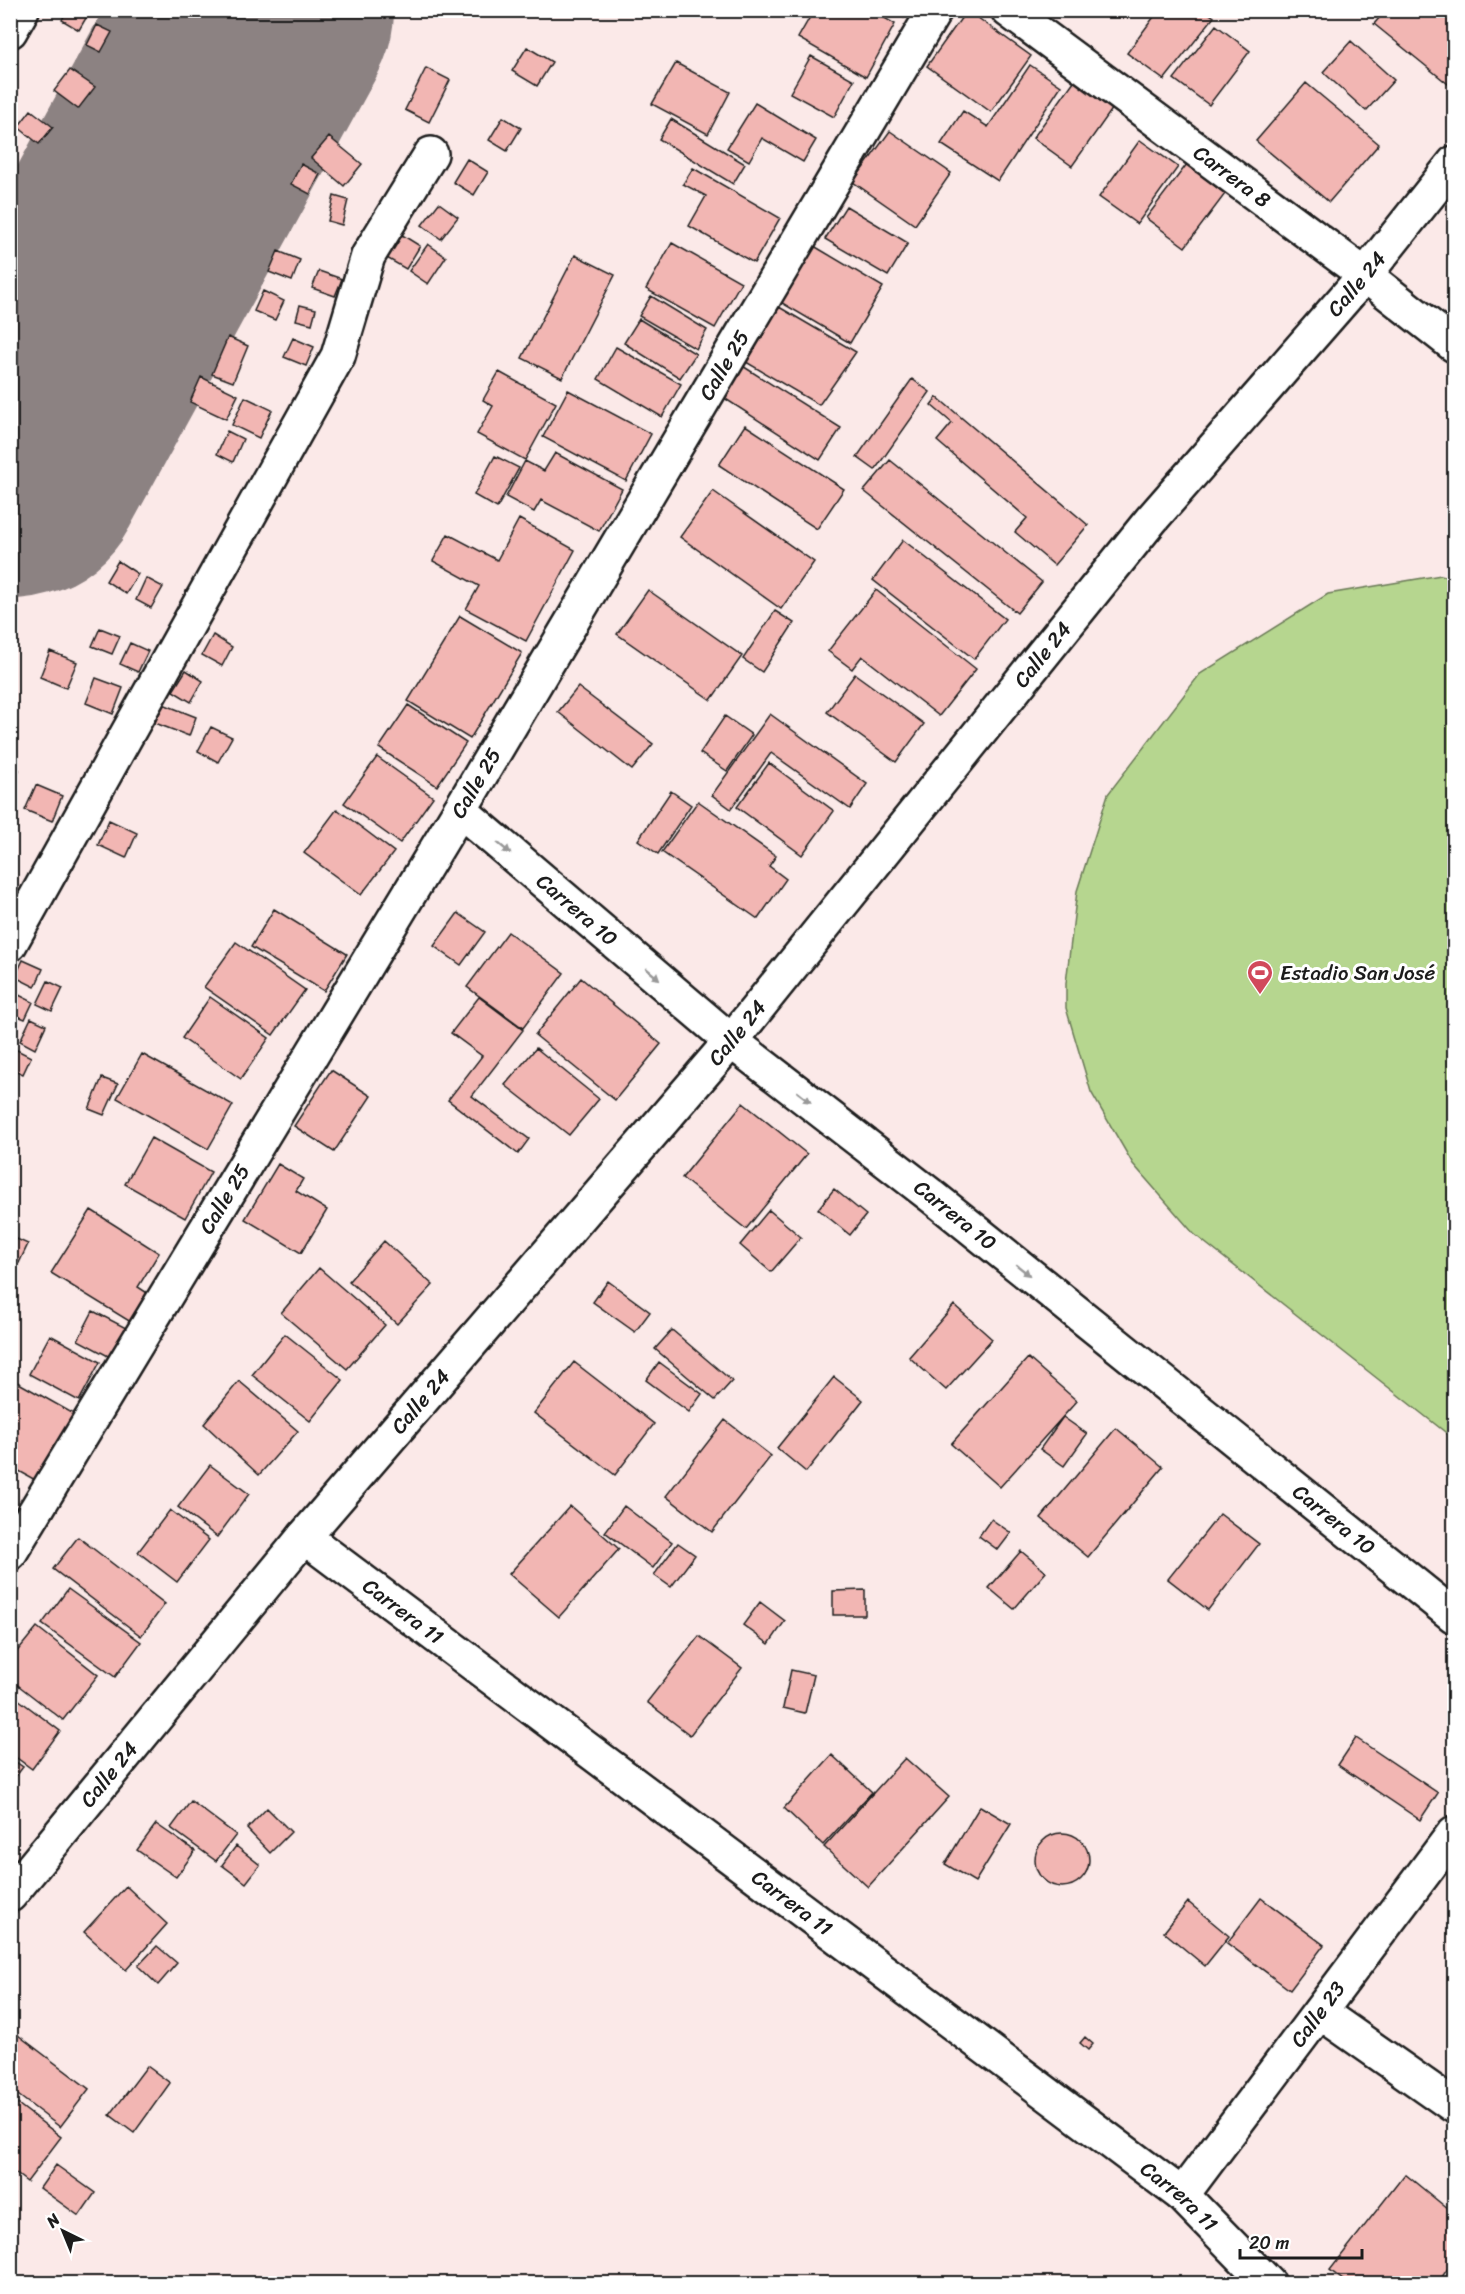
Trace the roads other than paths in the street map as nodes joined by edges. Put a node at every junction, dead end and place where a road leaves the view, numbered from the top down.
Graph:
1 (22, 10) edge
2 (935, 10) edge
3 (1008, 10) edge
4 (10, 31) edge
5 (431, 154) dead end
6 (1455, 163) edge
7 (1365, 275) junction
8 (1455, 345) edge
9 (460, 810) junction
10 (10, 944) edge
11 (731, 1041) junction
12 (304, 1537) junction
13 (13, 1541) edge
14 (1455, 1616) edge
15 (1455, 1833) edge
16 (10, 1895) edge
17 (1320, 2012) junction
18 (1455, 2106) edge
19 (1182, 2195) junction
20 (1269, 2283) edge

1 - 4 street
2 - 9 street, Calle 25
3 - 7 street, Carrera 8
5 - 10 street
6 - 7 street, Calle 24
7 - 8 street, Carrera 8
7 - 11 street, Calle 24
9 -> 11 street, Carrera 10
9 - 13 street, Calle 25
11 - 12 street, Calle 24
11 -> 14 street, Carrera 10
12 - 16 street, Calle 24
12 - 19 street, Carrera 11
15 - 17 street, Calle 23
17 - 18 street
17 - 19 street, Calle 23
19 - 20 street, Carrera 11

